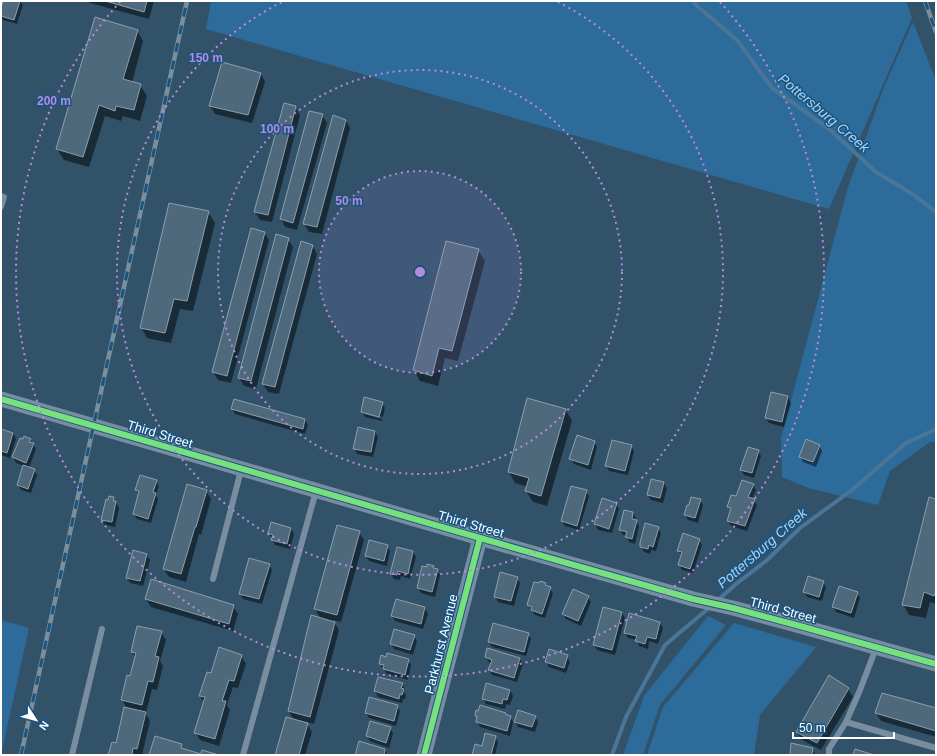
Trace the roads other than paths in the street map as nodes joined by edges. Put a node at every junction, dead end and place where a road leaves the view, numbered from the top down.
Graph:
1 (1, 196) edge
2 (1, 207) edge
3 (1, 399) edge
4 (241, 470) junction
5 (316, 491) junction
6 (480, 538) junction
7 (213, 579) dead end
8 (102, 630) dead end
9 (876, 648) junction
10 (936, 664) edge
11 (846, 722) junction
12 (936, 748) edge
13 (72, 755) edge
14 (243, 755) edge
15 (424, 755) edge
16 (829, 755) edge

1 - 2 lane
3 - 4 street, Third Street
4 - 5 street, Third Street
4 - 7 lane
5 - 6 street, Third Street
5 - 14 lane
6 - 9 street, Third Street
6 - 15 street, Parkhurst Avenue
8 - 13 lane
9 - 10 street, Third Street
9 - 11 lane
11 - 12 lane
11 - 16 lane

